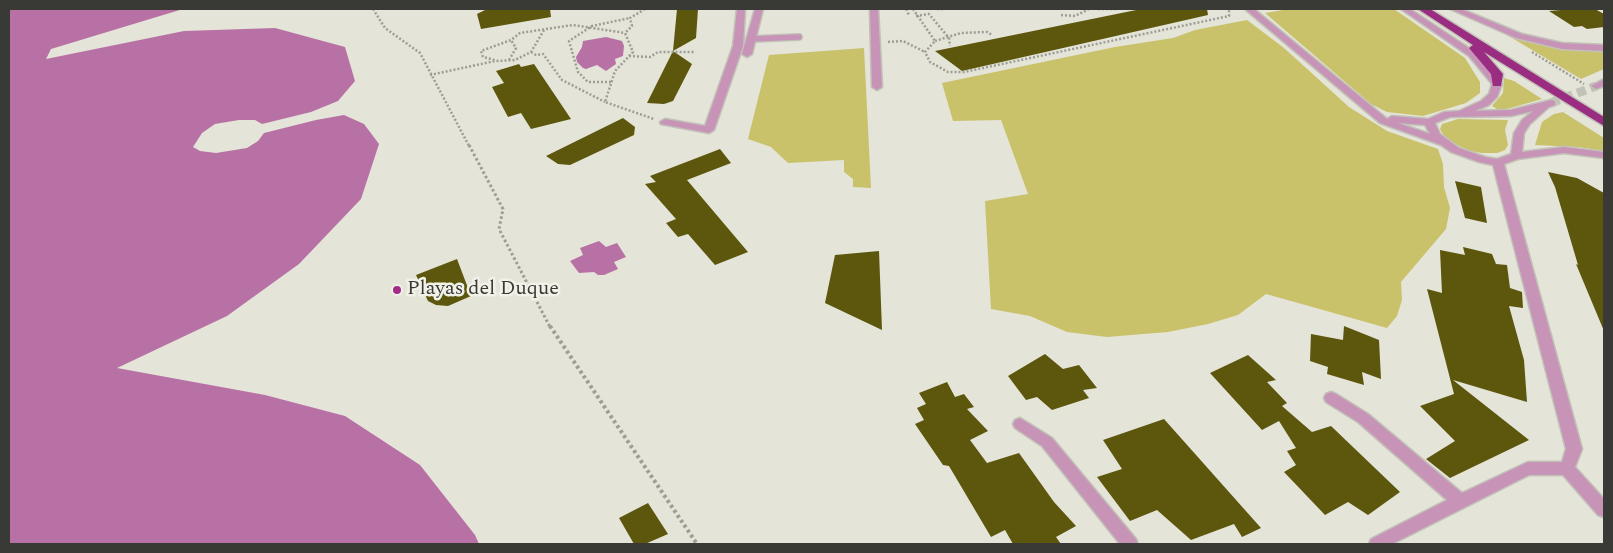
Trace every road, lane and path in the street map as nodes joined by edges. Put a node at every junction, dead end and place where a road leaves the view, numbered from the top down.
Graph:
1 (373, 9) edge
2 (645, 9) edge
3 (741, 9) edge
4 (759, 9) edge
5 (874, 9) edge
6 (906, 9) edge
7 (914, 9) edge
8 (937, 9) edge
9 (943, 9) edge
10 (1089, 9) edge
11 (1098, 9) edge
12 (1117, 9) edge
13 (1229, 9) edge
14 (1249, 9) edge
15 (1404, 9) edge
16 (1423, 9) edge
17 (1440, 9) edge
18 (1454, 9) edge
19 (909, 15) dead end
20 (1061, 15) dead end
21 (916, 16) junction
22 (630, 18) junction
23 (592, 26) junction
24 (1454, 28) junction
25 (544, 30) junction
26 (625, 33) junction
27 (992, 35) dead end
28 (799, 37) dead end
29 (949, 38) junction
30 (751, 39) junction
31 (511, 40) junction
32 (935, 41) junction
33 (875, 43) junction
34 (950, 46) dead end
35 (1524, 48) dead end
36 (1604, 48) edge
37 (531, 52) junction
38 (696, 52) dead end
39 (925, 52) junction
40 (748, 54) dead end
41 (628, 56) junction
42 (508, 60) junction
43 (498, 61) junction
44 (430, 75) junction
45 (611, 82) junction
46 (1497, 84) junction
47 (1596, 85) edge
48 (878, 87) dead end
49 (604, 102) junction
50 (1604, 110) edge
51 (1371, 112) junction
52 (1455, 114) junction
53 (665, 122) joint
54 (1429, 122) junction
55 (1604, 122) edge
56 (1444, 143) junction
57 (1580, 151) junction
58 (1604, 155) edge
59 (1516, 156) junction
60 (1498, 162) junction
61 (1604, 162) edge
62 (1330, 398) dead end
63 (1020, 424) dead end
64 (1567, 468) junction
65 (1460, 501) junction
66 (1604, 510) edge
67 (697, 544) edge
68 (1130, 544) edge
69 (1377, 544) edge

1 - 44 path
2 - 22 path
3 - 53 street
4 - 30 street
5 - 33 street
6 - 19 path
7 - 21 path
8 - 9 path
10 - 20 path
11 - 12 path
13 - 39 path
14 - 51 street
15 - 46 street
16 - 24 highway
17 - 50 highway
18 - 36 street
21 - 29 path
21 - 32 path
22 - 23 path
22 - 26 path
23 - 25 path
23 - 26 path
23 - 45 path
24 - 46 highway
24 - 55 highway
25 - 31 path
25 - 37 path
26 - 41 path
27 - 29 path
28 - 30 lane
29 - 32 path
29 - 34 path
30 - 40 street
31 - 42 path
31 - 43 path
32 - 39 path
33 - 39 path
33 - 48 street
35 - 47 path
37 - 42 path
37 - 49 path
38 - 41 path
41 - 45 path
42 - 43 path
43 - 44 path
44 - 67 path
45 - 49 path
46 - 52 street
49 - 53 path
51 - 54 street
51 - 56 street
52 - 54 street
52 - 59 street
54 - 56 street
56 - 60 street
57 - 58 street
57 - 59 street
57 - 61 street
59 - 60 street
60 - 64 street
62 - 65 street
63 - 68 street
64 - 65 street
64 - 66 street
65 - 69 street

